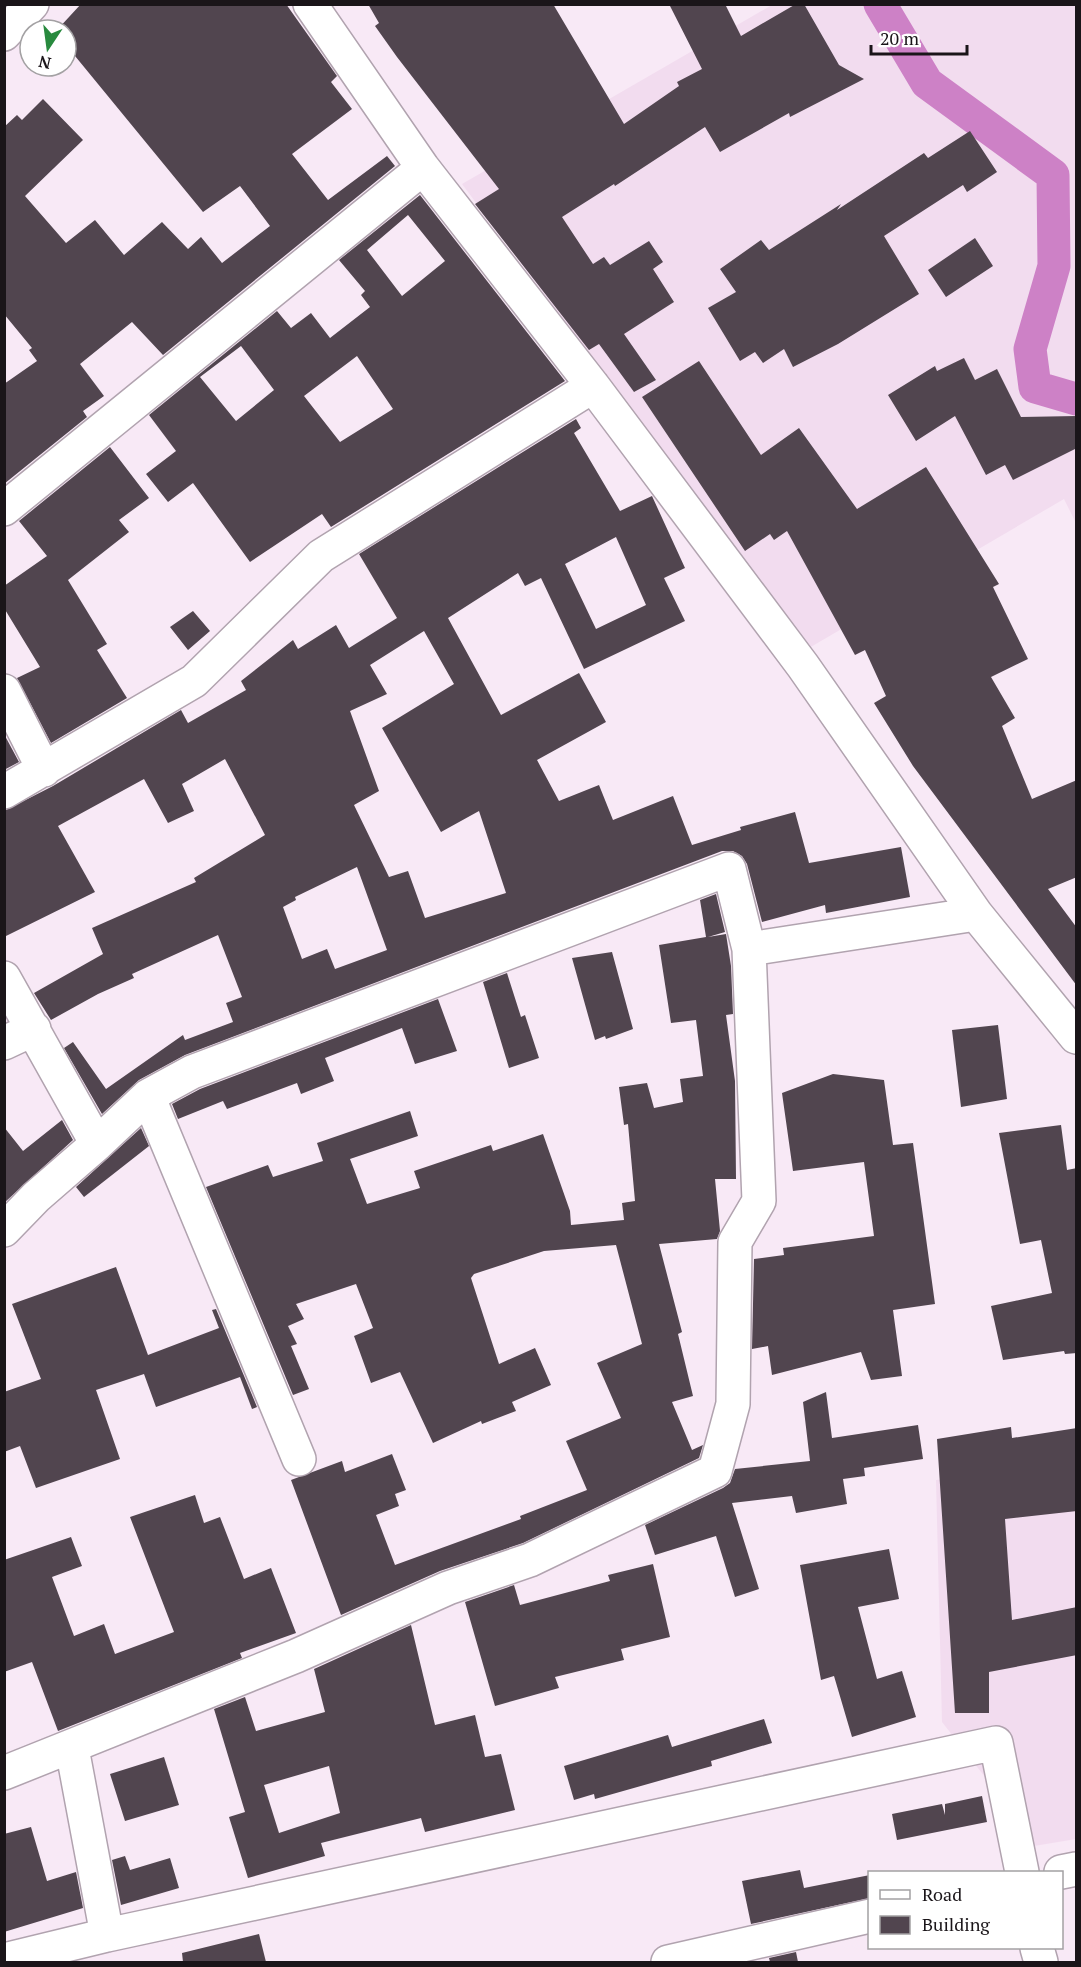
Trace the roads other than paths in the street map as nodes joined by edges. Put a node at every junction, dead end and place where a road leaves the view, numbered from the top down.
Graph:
1 (32, 4) edge
2 (310, 4) edge
3 (4, 34) edge
4 (423, 168) junction
5 (593, 386) junction
6 (4, 509) edge
7 (4, 691) edge
8 (44, 770) junction
9 (4, 792) edge
10 (976, 914) junction
11 (749, 949) junction
12 (4, 978) edge
13 (34, 1029) junction
14 (1077, 1037) edge
15 (4, 1043) edge
16 (148, 1096) junction
17 (98, 1144) junction
18 (4, 1230) edge
19 (299, 1459) dead end
20 (72, 1748) junction
21 (4, 1773) edge
22 (1022, 1871) edge
23 (868, 1916) edge
24 (106, 1935) junction
25 (4, 1960) edge
26 (668, 1962) edge

1 - 3 street
2 - 4 street
4 - 5 street
4 - 6 street
5 - 8 street
5 - 10 street
7 - 8 street
8 - 9 street
10 - 11 street
10 - 14 street
11 - 16 street
11 - 20 street
12 - 13 street
13 - 15 street
13 - 17 street
16 - 17 street
16 - 19 street
17 - 18 street
20 - 21 street
20 - 24 street
22 - 24 street
23 - 26 street
24 - 25 street

